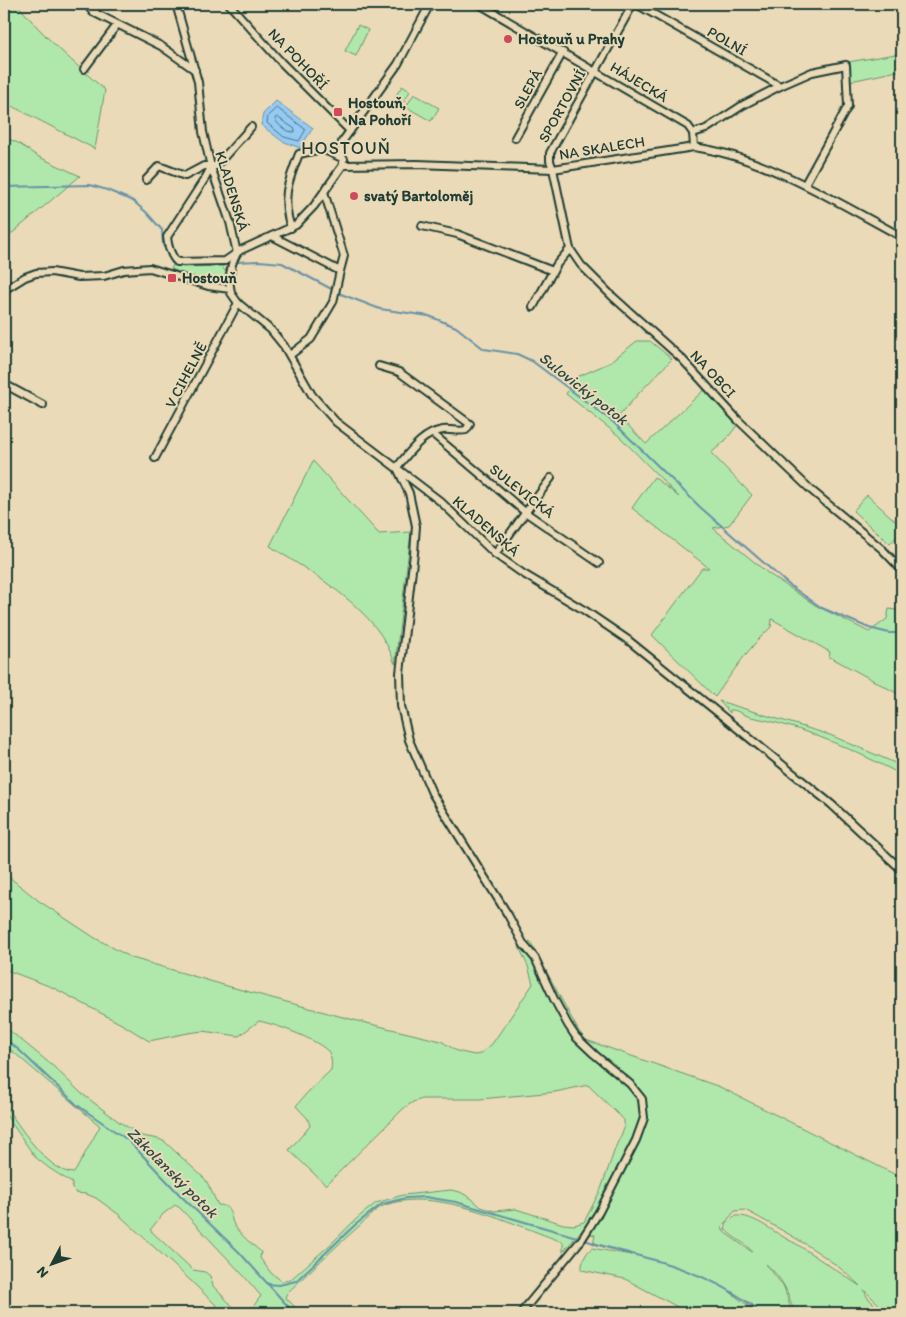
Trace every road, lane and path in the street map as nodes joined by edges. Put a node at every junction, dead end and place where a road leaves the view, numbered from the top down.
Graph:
1 (86, 4) edge
2 (99, 4) edge
3 (176, 4) edge
4 (229, 4) edge
5 (430, 4) edge
6 (479, 4) edge
7 (635, 4) edge
8 (93, 12) junction
9 (117, 25) junction
10 (563, 52) junction
11 (84, 69) dead end
12 (195, 70) junction
13 (596, 71) junction
14 (780, 86) junction
15 (251, 127) dead end
16 (350, 131) junction
17 (694, 133) junction
18 (515, 138) dead end
19 (694, 147) junction
20 (343, 162) junction
21 (210, 166) junction
22 (553, 169) junction
23 (146, 180) dead end
24 (805, 184) junction
25 (324, 192) junction
26 (422, 226) dead end
27 (291, 228) junction
28 (272, 236) junction
29 (902, 237) edge
30 (570, 249) junction
31 (237, 253) junction
32 (340, 271) junction
33 (552, 271) junction
34 (4, 290) edge
35 (230, 290) junction
36 (238, 303) junction
37 (533, 306) dead end
38 (290, 355) junction
39 (379, 366) dead end
40 (4, 384) edge
41 (43, 406) dead end
42 (433, 434) junction
43 (155, 458) dead end
44 (397, 467) junction
45 (551, 478) dead end
46 (526, 512) junction
47 (495, 554) junction
48 (599, 562) dead end
49 (902, 570) edge
50 (902, 870) edge
51 (521, 1313) edge

1 - 8 street
2 - 8 street
3 - 12 street, KLADENSKÁ
4 - 16 street, NA POHOŘÍ
5 - 16 street
6 - 10 street, HÁJECKÁ
7 - 13 street, SPORTOVNÍ
7 - 14 street, POLNÍ
8 - 9 street
9 - 11 street
9 - 12 street
10 - 13 street, HÁJECKÁ
10 - 18 street, SLEPÁ
12 - 21 street, KLADENSKÁ
13 - 17 street, HÁJECKÁ
13 - 22 street, SPORTOVNÍ
14 - 17 street
14 - 24 street
15 - 21 street
16 - 20 street
17 - 19 street
19 - 22 street, NA SKALECH
19 - 24 street, NA SKALECH
20 - 22 street, NA SKALECH
20 - 25 street
20 - 27 street
21 - 23 street
21 - 31 street, KLADENSKÁ
21 - 31 street
22 - 30 street, NA OBCI
24 - 29 street, NA SKALECH
25 - 27 street
25 - 32 street
26 - 33 street
27 - 28 street
28 - 31 street
28 - 32 street
30 - 33 street
30 - 49 street, NA OBCI
31 - 35 street, KLADENSKÁ
32 - 38 street
33 - 37 street
34 - 35 street
35 - 36 street, KLADENSKÁ
36 - 38 street, KLADENSKÁ
36 - 43 street, V CIHELNĚ
38 - 44 street, KLADENSKÁ
39 - 42 street
40 - 41 street
42 - 44 street
42 - 46 street, SULEVICKÁ
44 - 47 street, KLADENSKÁ
44 - 51 street, KLADENSKÁ
45 - 46 street
46 - 47 street
46 - 48 street, SULEVICKÁ
47 - 50 street, KLADENSKÁ

